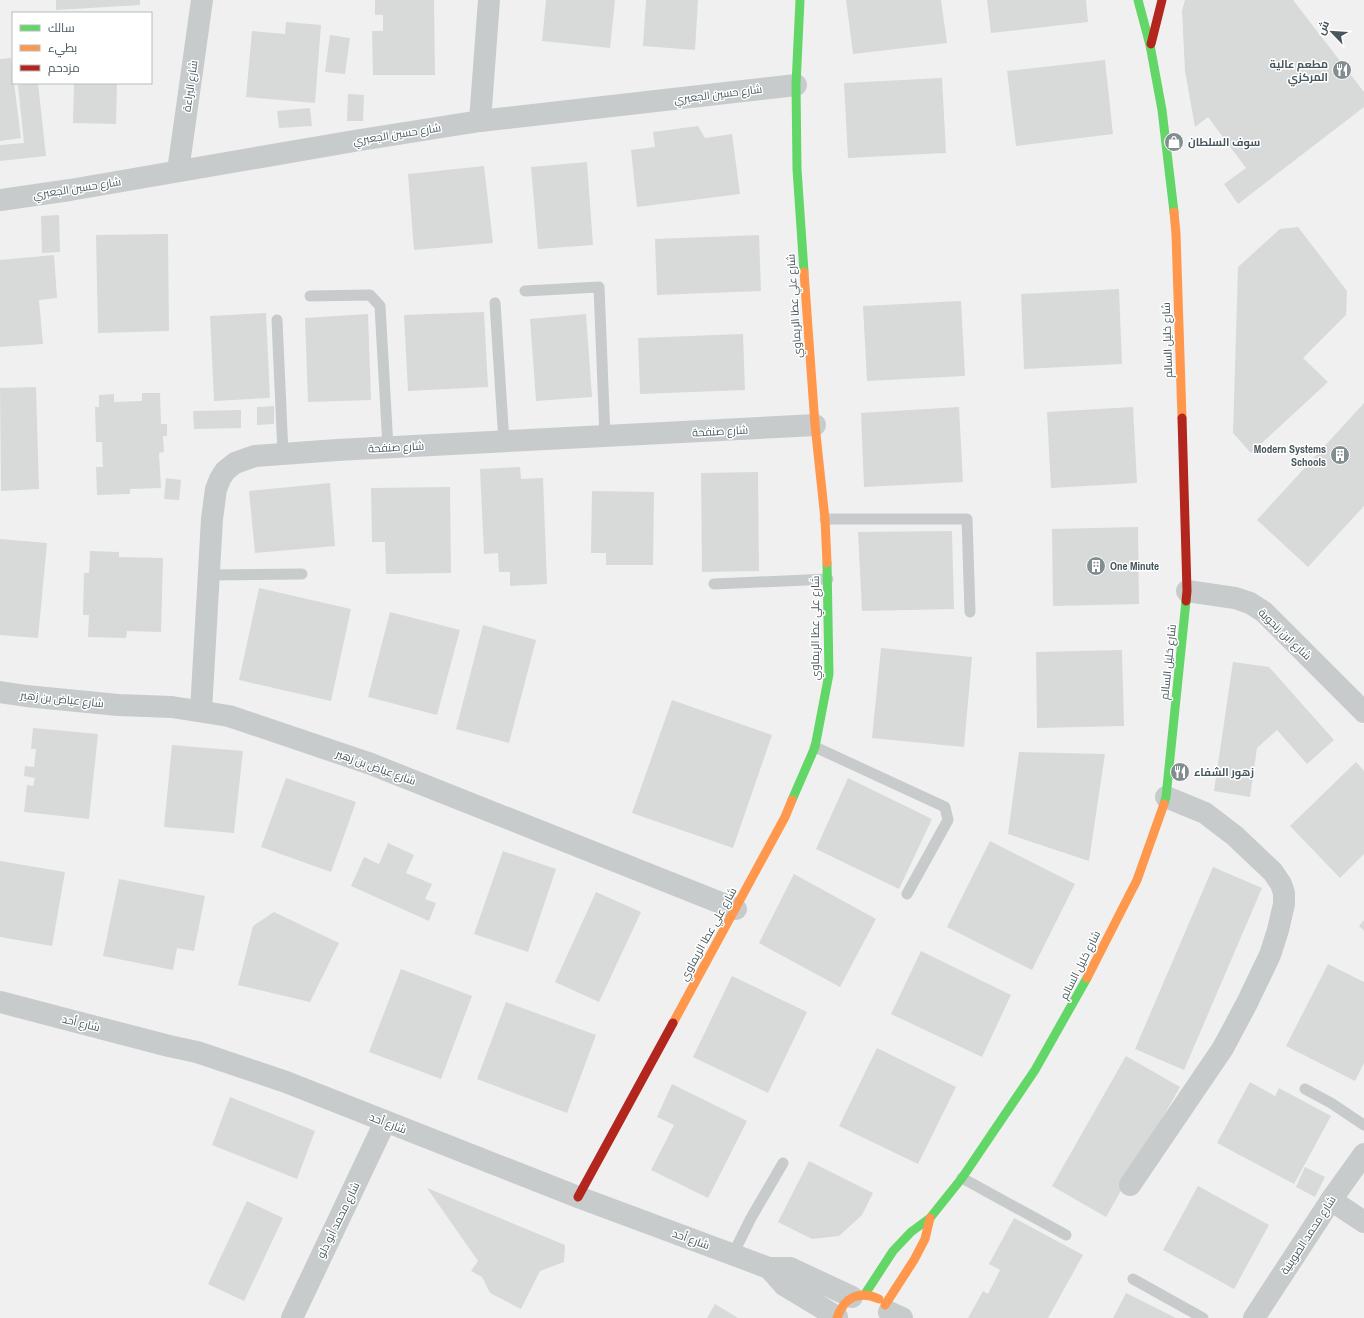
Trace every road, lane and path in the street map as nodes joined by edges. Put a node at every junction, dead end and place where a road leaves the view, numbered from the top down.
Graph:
1 (202, 0) edge
2 (489, 0) edge
3 (800, 0) edge
4 (1138, 0) edge
5 (1162, 0) edge
6 (1150, 45) junction
7 (796, 85) junction
8 (480, 121) junction
9 (178, 171) junction
10 (0, 200) edge
11 (524, 291) dead end
12 (310, 296) dead end
13 (495, 303) dead end
14 (277, 320) dead end
15 (814, 425) junction
16 (606, 437) junction
17 (504, 442) junction
18 (388, 447) junction
19 (283, 454) junction
20 (825, 519) junction
21 (302, 574) dead end
22 (208, 575) junction
23 (828, 579) junction
24 (714, 584) dead end
25 (1187, 591) junction
26 (970, 612) dead end
27 (0, 693) edge
28 (201, 711) junction
29 (1364, 712) edge
30 (815, 747) junction
31 (1166, 797) junction
32 (907, 894) dead end
33 (736, 909) junction
34 (0, 1002) edge
35 (1305, 1088) dead end
36 (385, 1122) junction
37 (1364, 1125) edge
38 (1364, 1154) edge
39 (783, 1163) dead end
40 (962, 1178) junction
41 (1130, 1185) dead end
42 (578, 1197) junction
43 (1331, 1200) junction
44 (930, 1218) junction
45 (1364, 1222) edge
46 (1066, 1235) dead end
47 (733, 1254) junction
48 (769, 1268) junction
49 (1133, 1279) dead end
50 (859, 1296) junction
51 (892, 1313) edge
52 (837, 1317) edge
53 (292, 1318) edge
54 (1202, 1318) edge
55 (1254, 1318) edge

1 - 9 street, شارع البراءة
2 - 8 street
3 - 7 street, شارع علي عطا الريماوي
4 - 6 street, شارع خليل السالم
5 - 6 street, شارع خليل السالم
6 - 25 street, شارع خليل السالم
7 - 8 street, شارع حسين الجعبري
7 - 15 street, شارع علي عطا الريماوي
8 - 9 street, شارع حسين الجعبري
9 - 10 street, شارع حسين الجعبري
11 - 16 lane
12 - 18 lane
13 - 17 lane
14 - 19 lane
15 - 16 street, شارع صنفحة
15 - 20 street, شارع علي عطا الريماوي
16 - 17 street, شارع صنفحة
17 - 18 street, شارع صنفحة
18 - 19 street, شارع صنفحة
19 - 22 street, شارع صنفحة
20 - 23 street, شارع علي عطا الريماوي
20 - 26 lane
21 - 22 lane
22 - 28 street, شارع صنفحة
23 - 24 lane
23 - 30 street, شارع علي عطا الريماوي
25 - 29 street, شارع ابن زنجوية
25 - 31 street, شارع خليل السالم
27 - 28 street, شارع عياض بن زهير
28 - 33 street, شارع عياض بن زهير
30 - 32 lane
30 - 33 street, شارع علي عطا الريماوي
31 - 40 street, شارع خليل السالم
31 - 41 street
33 - 42 street, شارع علي عطا الريماوي
34 - 36 street, شارع أحد
35 - 37 lane
36 - 42 street, شارع أحد
36 - 53 street, شارع محمد أبو دلو
38 - 43 street, شارع محمد الصوينية
39 - 47 lane
40 - 44 street, شارع خليل السالم
40 - 46 lane
42 - 47 street, شارع أحد
43 - 45 street
43 - 55 street, شارع محمد الصوينية
44 - 50 street, شارع خليل السالم
44 - 51 street, شارع خليل السالم
47 - 48 street, شارع أحد
48 - 50 street, شارع أحد
48 - 52 street, شارع أحد
49 - 54 lane
50 - 51 street
50 - 52 street, شارع خليل السالم

